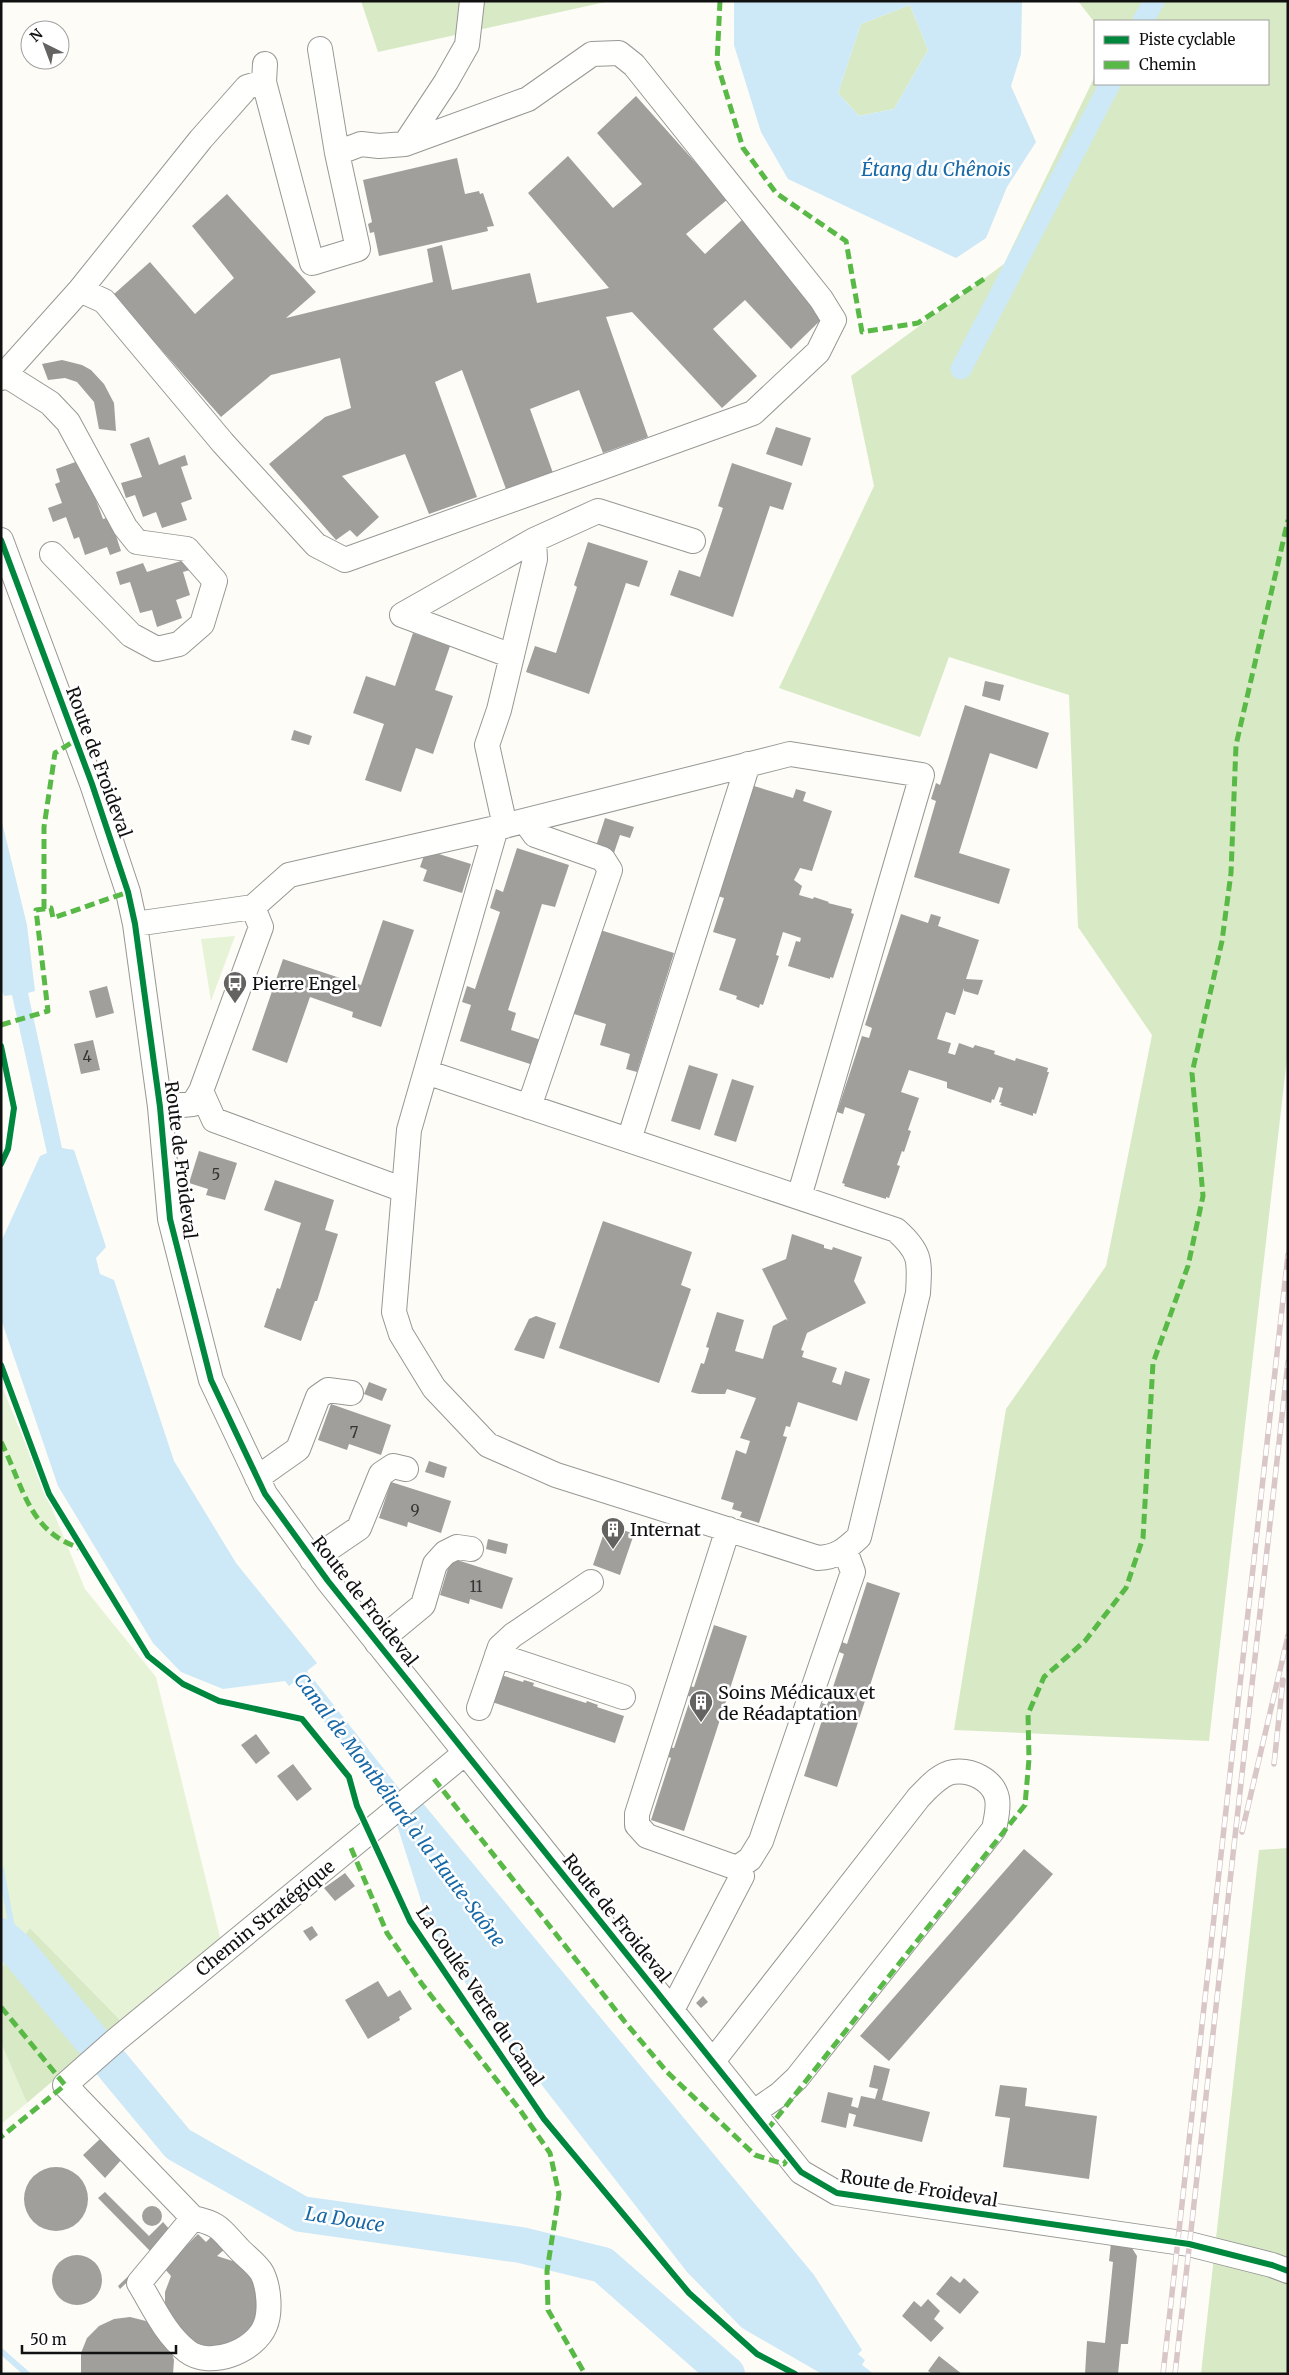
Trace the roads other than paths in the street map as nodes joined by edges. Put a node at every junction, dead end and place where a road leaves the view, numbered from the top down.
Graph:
1 (472, 1) edge
2 (320, 49) dead end
3 (405, 144) junction
4 (337, 153) junction
5 (80, 290) junction
6 (3, 376) edge
7 (1, 540) edge
8 (534, 540) junction
9 (693, 541) dead end
10 (52, 554) dead end
11 (512, 656) junction
12 (748, 764) junction
13 (509, 825) junction
14 (252, 908) junction
15 (135, 924) junction
16 (426, 1072) junction
17 (201, 1091) junction
18 (160, 1106) junction
19 (529, 1107) junction
20 (629, 1140) junction
21 (404, 1190) junction
22 (799, 1197) junction
23 (350, 1393) dead end
24 (406, 1469) dead end
25 (257, 1478) junction
26 (728, 1530) junction
27 (470, 1548) dead end
28 (845, 1550) junction
29 (312, 1560) junction
30 (591, 1582) dead end
31 (377, 1643) junction
32 (497, 1655) junction
33 (623, 1697) dead end
34 (479, 1708) dead end
35 (465, 1753) junction
36 (737, 1868) junction
37 (672, 2010) junction
38 (713, 2061) junction
39 (754, 2112) junction
40 (193, 2218) junction
41 (1288, 2271) edge

1 - 3 street
2 - 4 street
3 - 4 street
3 - 5 street
4 - 5 street
5 - 6 street
6 - 10 street
7 - 15 street, Route de Froideval
8 - 9 street
8 - 11 street
8 - 11 street
11 - 13 street
12 - 13 street
12 - 20 street
12 - 22 street
13 - 14 street
13 - 16 street
13 - 19 street
14 - 15 street
14 - 17 street
15 - 18 street, Route de Froideval
16 - 19 street
16 - 21 street
17 - 18 street
17 - 21 street
18 - 25 street, Route de Froideval
19 - 20 street
20 - 22 street
21 - 26 street
22 - 28 street
23 - 25 street
24 - 29 street
25 - 29 street, Route de Froideval
26 - 28 street
26 - 36 street
27 - 31 street
28 - 36 street
29 - 31 street, Route de Froideval
30 - 32 street
31 - 35 street, Route de Froideval
32 - 33 street
32 - 34 street
35 - 37 street, Route de Froideval
35 - 40 street, Chemin Stratégique
36 - 37 street
37 - 38 street, Route de Froideval
38 - 39 street, Route de Froideval
38 - 39 street
39 - 41 street, Route de Froideval
40 - 40 street

